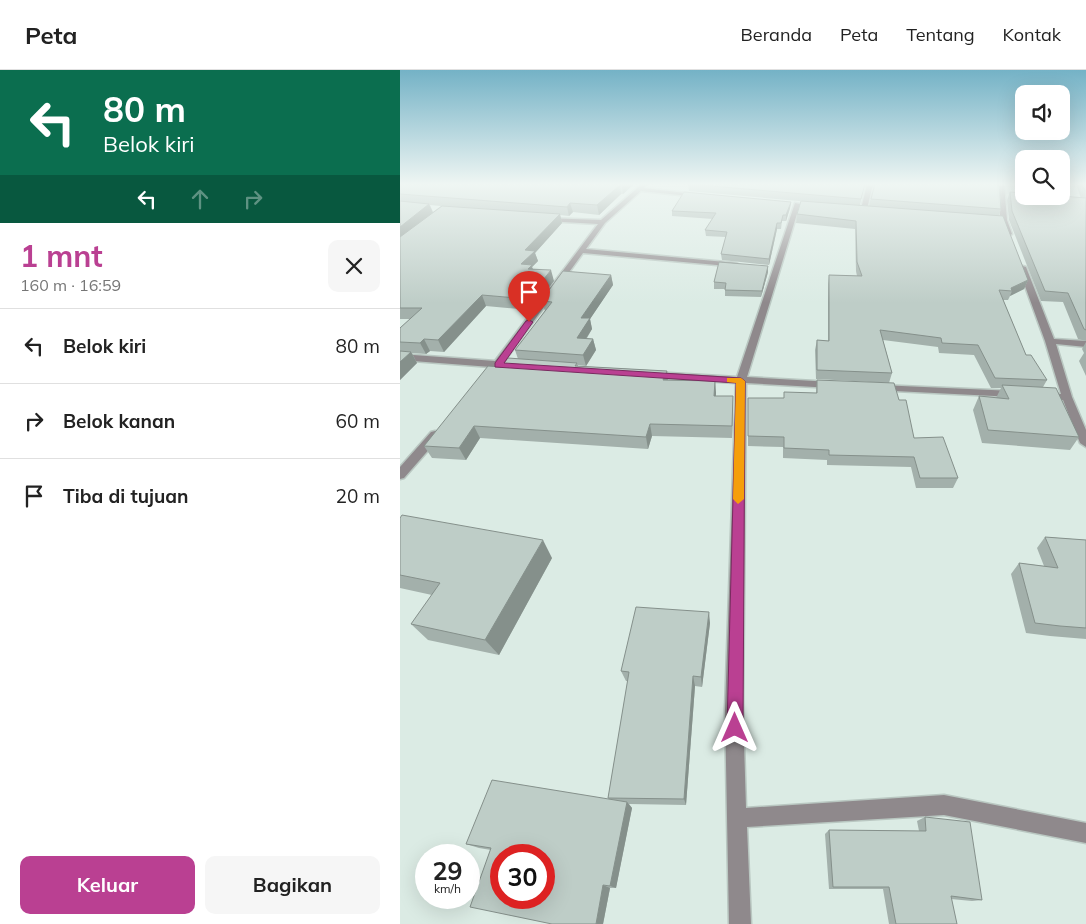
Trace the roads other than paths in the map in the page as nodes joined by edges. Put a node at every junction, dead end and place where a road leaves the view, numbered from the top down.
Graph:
1 (602, 224) edge
2 (788, 224) edge
3 (1005, 224) edge
4 (582, 251) junction
5 (746, 266) edge
6 (766, 268) edge
7 (776, 268) junction
8 (1050, 341) junction
9 (1086, 344) edge
10 (400, 357) edge
11 (498, 365) junction
12 (527, 367) edge
13 (644, 375) edge
14 (485, 380) edge
15 (741, 381) junction
16 (840, 386) edge
17 (869, 387) edge
18 (1066, 397) junction
19 (439, 431) edge
20 (1086, 443) edge
21 (400, 475) edge
22 (736, 818) junction
23 (1086, 833) edge
24 (740, 924) edge

1 - 4 street
2 - 7 street
3 - 8 street
4 - 5 street
4 - 11 street
6 - 7 street
7 - 15 street
8 - 9 street
8 - 18 street
10 - 11 street
11 - 12 street
11 - 14 street
13 - 15 street
15 - 16 street
15 - 22 street
17 - 18 street
18 - 20 street
19 - 21 street
22 - 23 street
22 - 24 street

